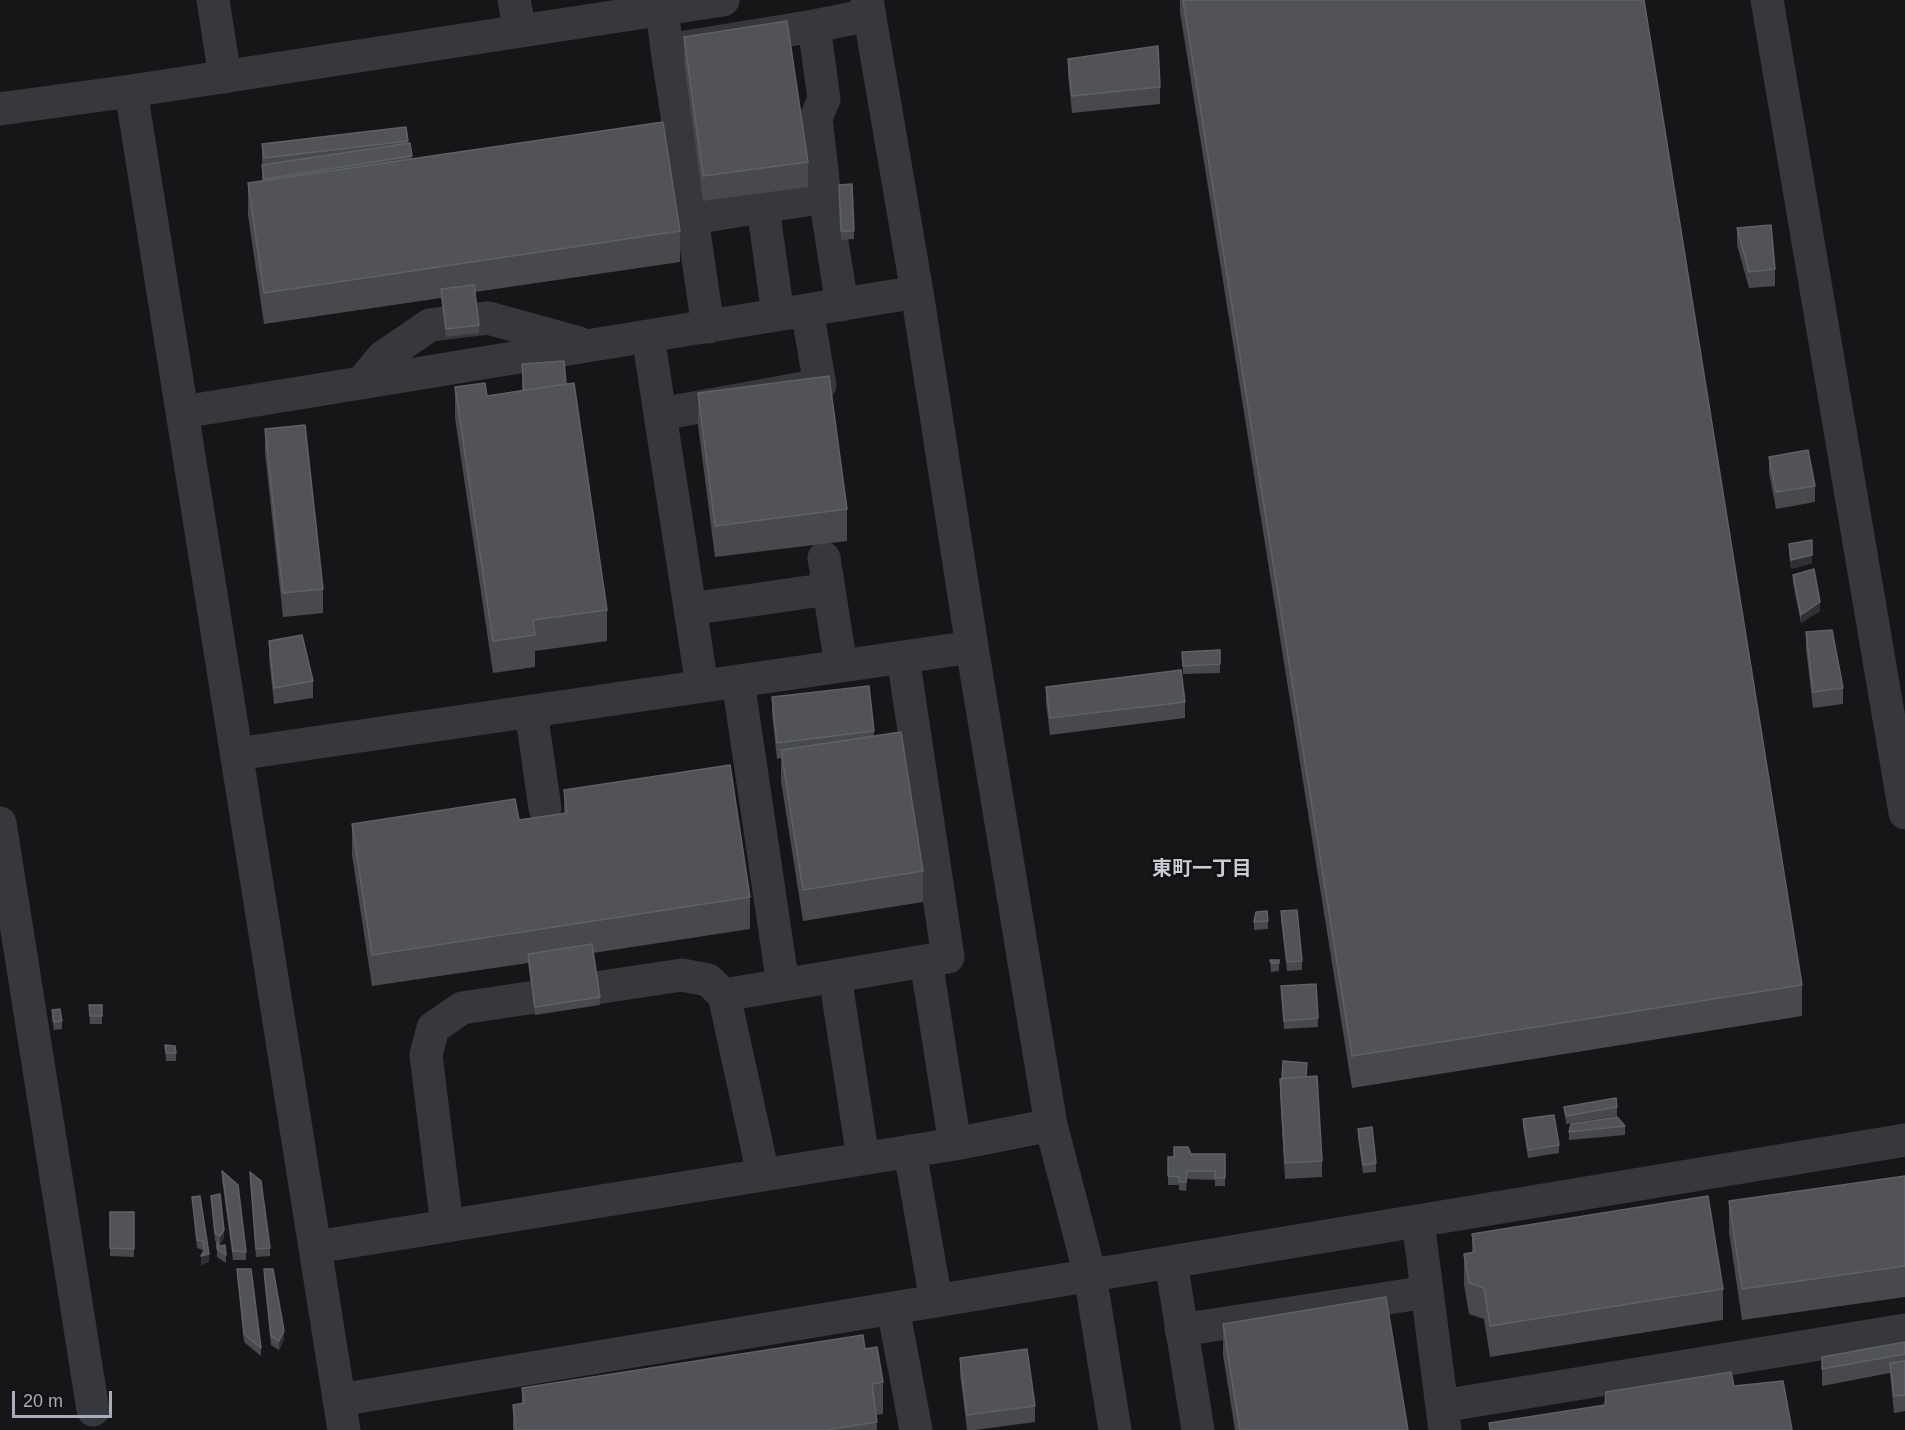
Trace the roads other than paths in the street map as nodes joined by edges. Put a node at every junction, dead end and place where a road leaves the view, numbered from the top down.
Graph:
1 (213, 0) edge
2 (723, 0) edge
3 (1767, 0) edge
4 (868, 7) edge
5 (662, 10) junction
6 (517, 16) edge
7 (814, 26) junction
8 (667, 50) junction
9 (225, 77) junction
10 (131, 91) junction
11 (0, 109) edge
12 (680, 135) junction
13 (645, 139) edge
14 (825, 197) junction
15 (763, 207) junction
16 (692, 218) junction
17 (917, 292) junction
18 (842, 305) junction
19 (792, 313) junction
20 (708, 327) junction
21 (648, 336) junction
22 (590, 346) junction
23 (361, 383) junction
24 (183, 412) junction
25 (661, 414) junction
26 (690, 609) junction
27 (972, 647) junction
28 (903, 657) junction
29 (841, 666) junction
30 (738, 681) junction
31 (702, 686) junction
32 (531, 711) junction
33 (237, 754) junction
34 (545, 808) dead end
35 (1905, 813) edge
36 (0, 823) edge
37 (926, 961) junction
38 (835, 976) junction
39 (783, 985) junction
40 (724, 995) junction
41 (1051, 1125) junction
42 (1905, 1140) edge
43 (955, 1144) junction
44 (910, 1151) junction
45 (863, 1158) junction
46 (763, 1174) junction
47 (1418, 1221) junction
48 (447, 1226) junction
49 (316, 1247) junction
50 (1171, 1262) junction
51 (1090, 1275) junction
52 (1427, 1292) junction
53 (936, 1301) junction
54 (893, 1308) junction
55 (1182, 1330) junction
56 (1905, 1330) edge
57 (93, 1410) dead end
58 (342, 1415) edge
59 (1444, 1418) edge
60 (916, 1430) edge
61 (1115, 1430) edge
62 (1198, 1430) edge

1 - 9 lane
2 - 5 lane
3 - 35 lane
4 - 7 lane
4 - 17 lane
5 - 6 lane
5 - 8 lane
6 - 9 lane
7 - 8 lane
7 - 14 lane
8 - 12 lane
9 - 10 lane
10 - 11 lane
10 - 24 lane
12 - 13 lane
12 - 16 lane
14 - 15 lane
14 - 18 lane
15 - 16 lane
15 - 19 lane
16 - 20 lane
17 - 18 lane
17 - 27 lane
18 - 19 lane
19 - 20 lane
19 - 25 lane
20 - 21 lane
21 - 22 lane
21 - 25 lane
22 - 23 lane
22 - 23 lane
23 - 24 lane
24 - 33 lane
25 - 26 lane
26 - 29 lane
26 - 31 lane
27 - 28 lane
27 - 41 lane
28 - 29 lane
28 - 37 lane
29 - 30 lane
30 - 31 lane
30 - 39 lane
31 - 32 lane
32 - 33 lane
32 - 34 lane
33 - 49 lane
36 - 57 lane
37 - 38 lane
37 - 43 lane
38 - 39 lane
38 - 45 lane
39 - 40 lane
40 - 46 lane
40 - 48 lane
41 - 43 lane
41 - 51 lane
42 - 47 lane
43 - 44 lane
44 - 45 lane
44 - 53 lane
45 - 46 lane
46 - 48 lane
47 - 50 lane
47 - 52 lane
48 - 49 lane
49 - 58 lane
50 - 51 lane
50 - 55 lane
51 - 53 lane
51 - 61 lane
52 - 55 lane
52 - 59 lane
53 - 54 lane
54 - 58 lane
54 - 60 lane
55 - 62 lane
56 - 59 lane

